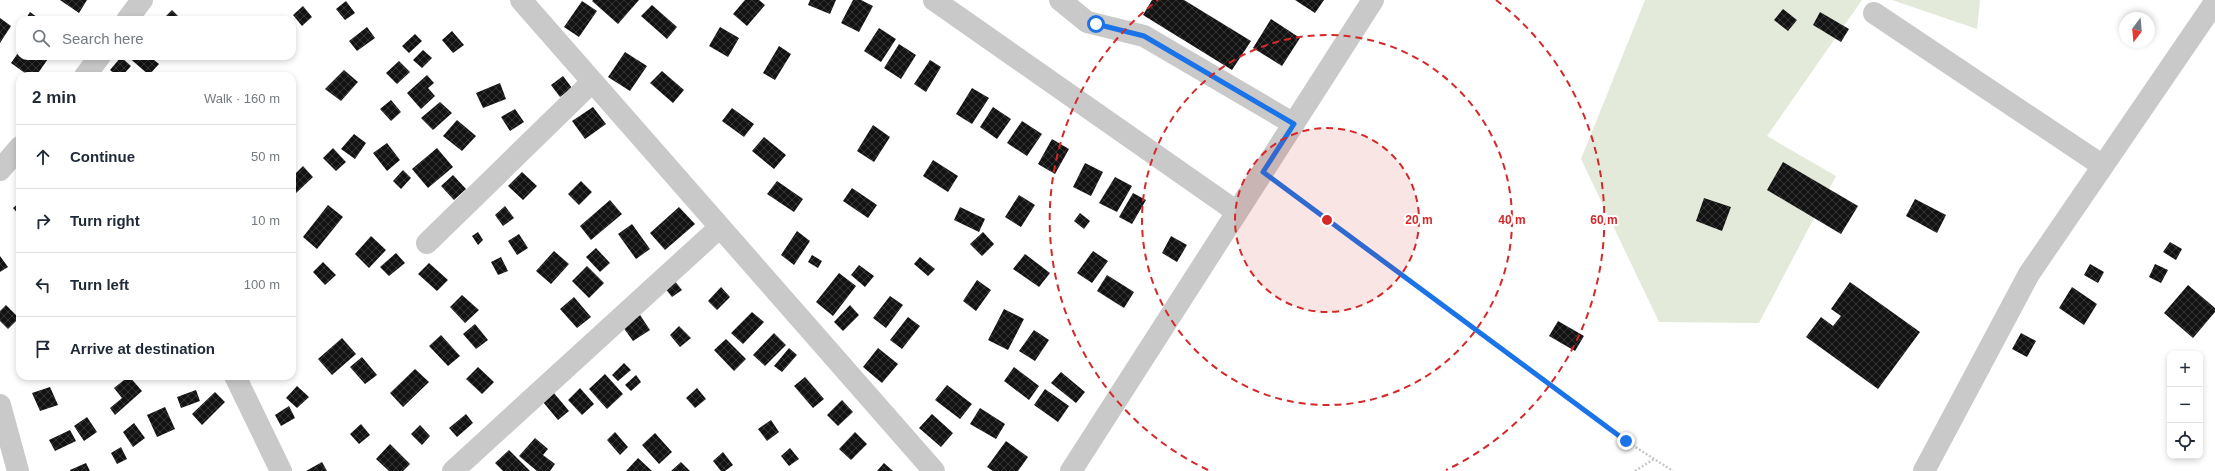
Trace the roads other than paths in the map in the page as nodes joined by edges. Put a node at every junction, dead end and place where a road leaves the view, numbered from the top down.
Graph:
1 (142, 0) edge
2 (521, 0) edge
3 (934, 0) edge
4 (1060, 0) edge
5 (1373, 0) edge
6 (2215, 2) edge
7 (1874, 13) dead end
8 (130, 16) edge
9 (592, 82) junction
10 (1294, 124) junction
11 (16, 152) edge
12 (2103, 166) junction
13 (0, 170) edge
14 (1238, 212) junction
15 (720, 228) junction
16 (427, 243) dead end
17 (237, 380) edge
18 (0, 405) edge
19 (18, 471) edge
20 (281, 471) edge
21 (453, 471) edge
22 (934, 471) edge
23 (1071, 471) edge
24 (1924, 471) edge

1 - 8 street
2 - 9 street
3 - 14 street
4 - 10 street
5 - 10 street
6 - 12 street
7 - 12 street
9 - 15 street
9 - 16 street
10 - 14 street
11 - 13 street
12 - 24 street
14 - 23 street
15 - 21 street
15 - 22 street
17 - 20 street
18 - 19 street

